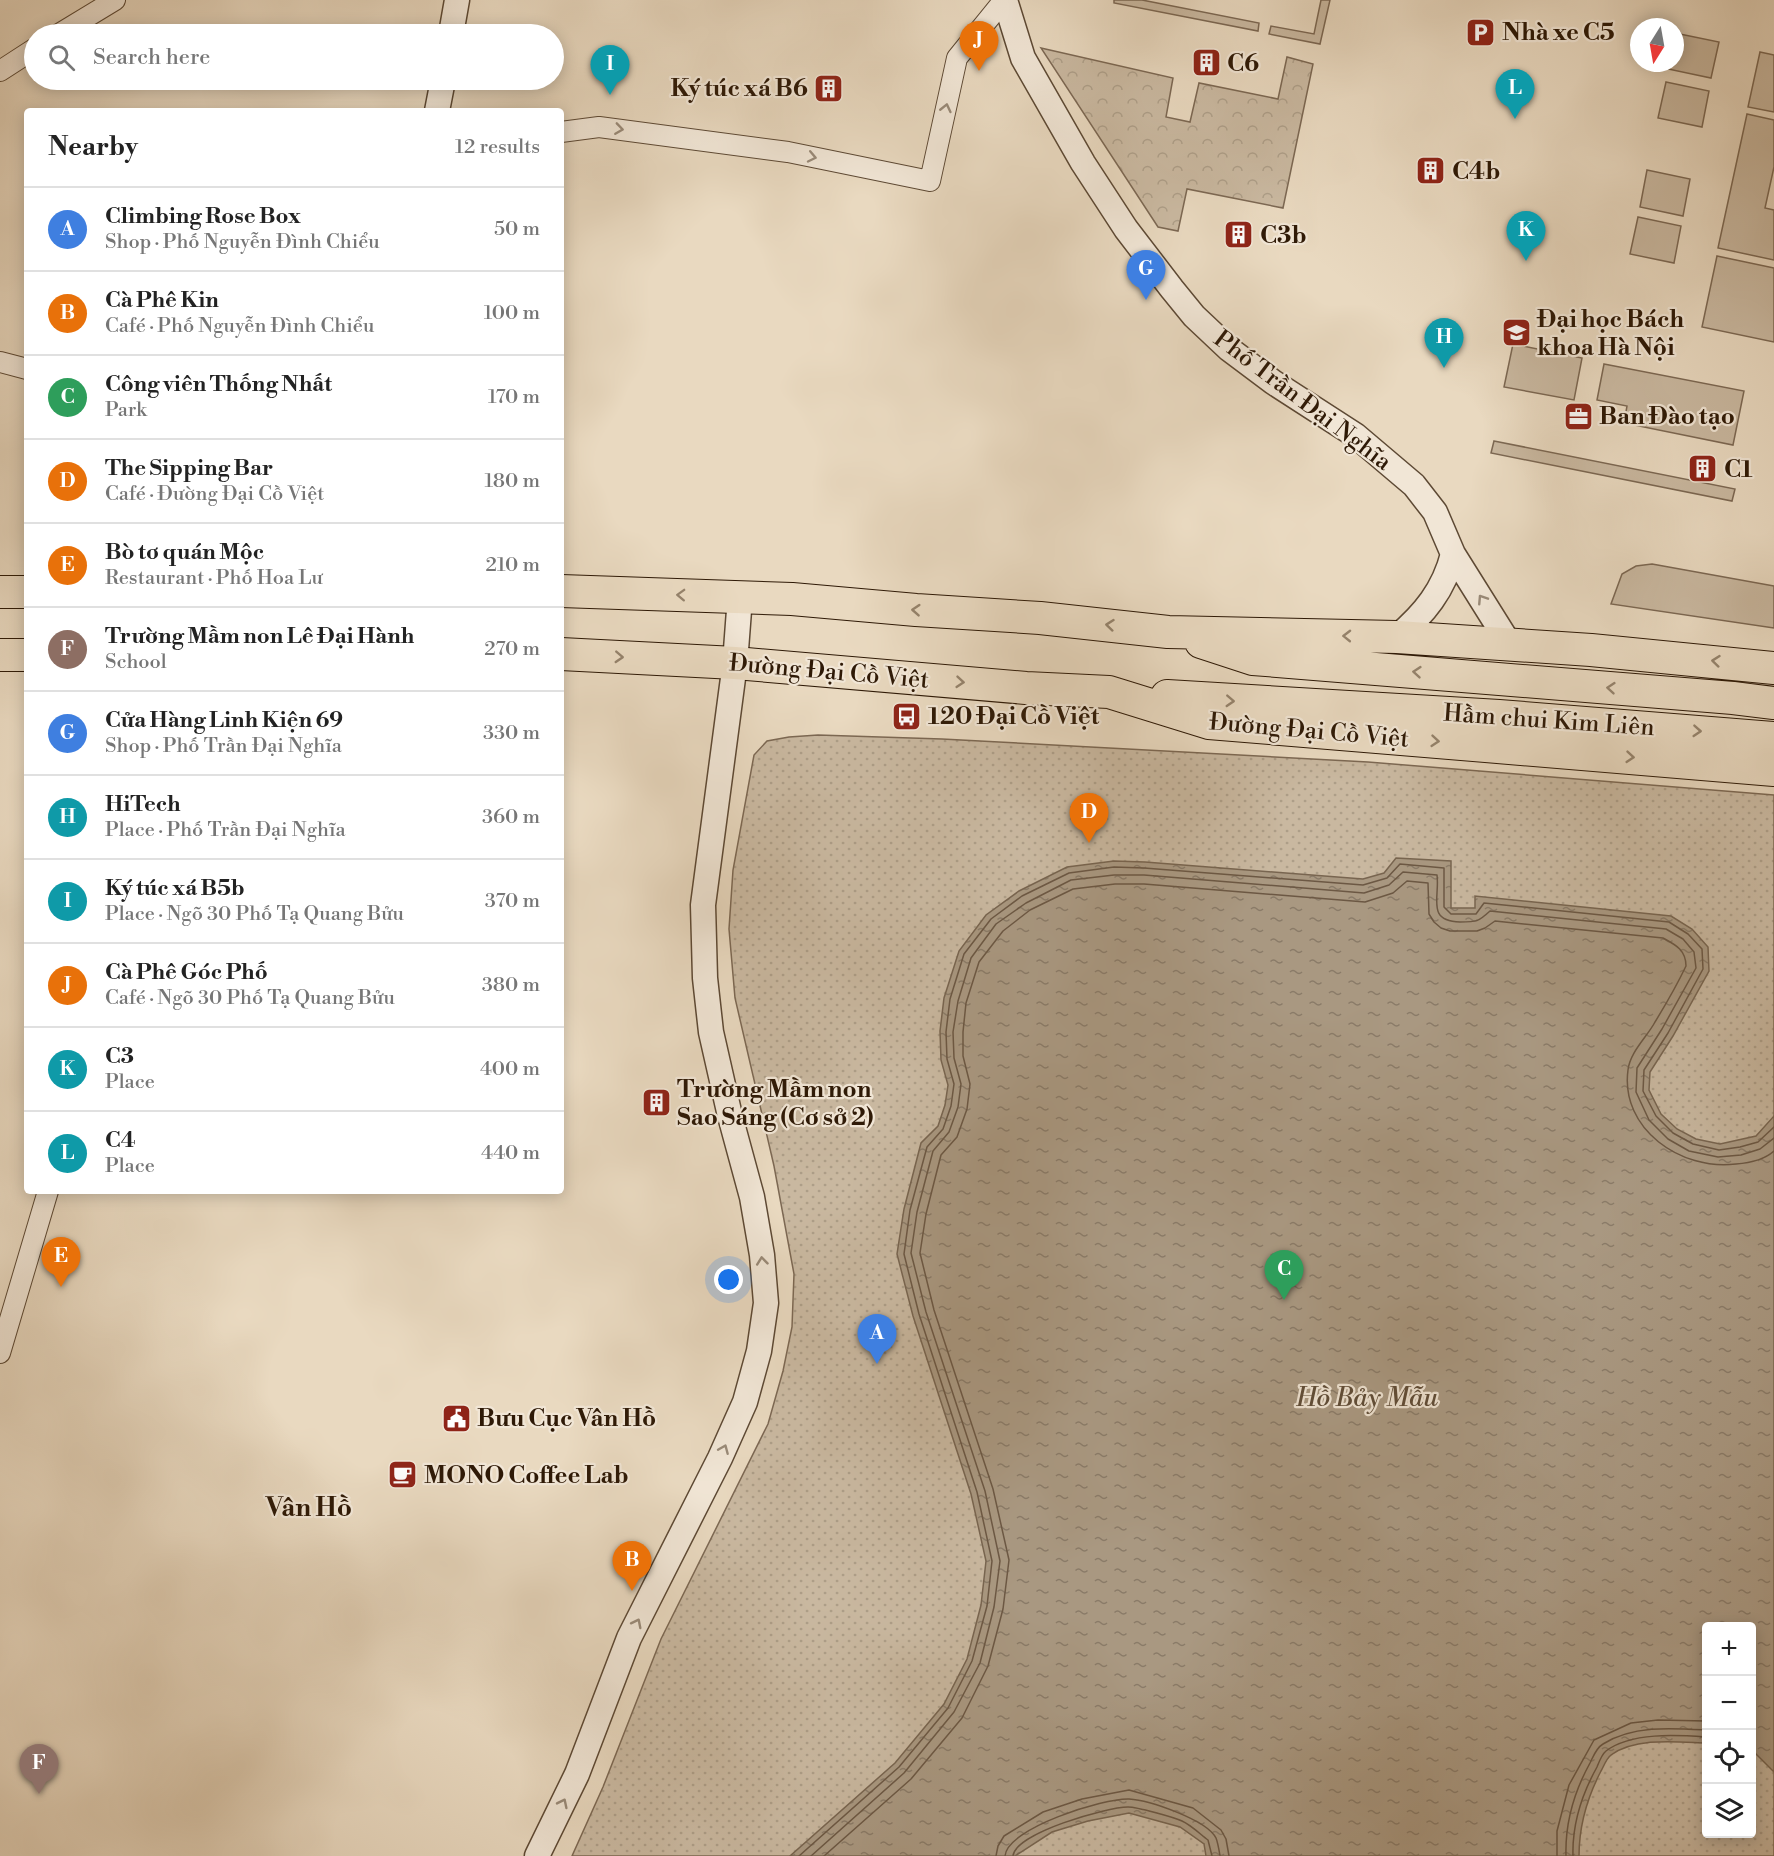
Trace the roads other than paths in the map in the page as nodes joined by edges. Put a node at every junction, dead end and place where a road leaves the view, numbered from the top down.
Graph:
1 (115, 0) edge
2 (457, 0) edge
3 (1005, 0) edge
4 (75, 24) edge
5 (453, 24) edge
6 (24, 55) edge
7 (0, 71) edge
8 (441, 90) edge
9 (438, 108) edge
10 (564, 132) edge
11 (0, 362) edge
12 (24, 368) edge
13 (1453, 554) junction
14 (564, 591) edge
15 (0, 592) edge
16 (24, 592) edge
17 (740, 597) junction
18 (1168, 632) junction
19 (1397, 637) junction
20 (1510, 645) junction
21 (564, 654) edge
22 (0, 655) edge
23 (24, 655) edge
24 (735, 663) junction
25 (1774, 668) edge
26 (1109, 692) junction
27 (1774, 703) edge
28 (1774, 738) edge
29 (1774, 770) edge
30 (47, 1194) edge
31 (0, 1353) edge
32 (537, 1856) edge

1 - 4 street
2 - 5 street
10 -> 3 street
3 - 13 street, Phố Trần Đại Nghĩa
6 - 7 street
8 - 9 street
11 - 12 street
13 - 19 street
20 -> 13 street, Phố Trần Đại Nghĩa
17 -> 14 main road
15 - 16 main road
18 -> 17 main road
17 - 24 street
19 -> 18 main road
27 -> 18 main road, Hầm chui Kim Liên
19 - 20 main road
25 -> 20 main road
21 -> 24 main road, Đường Đại Cồ Việt
22 - 23 main road
24 -> 26 main road, Đường Đại Cồ Việt
32 -> 24 street
26 -> 28 main road, Hầm chui Kim Liên
26 -> 29 main road, Đường Đại Cồ Việt
30 - 31 street

